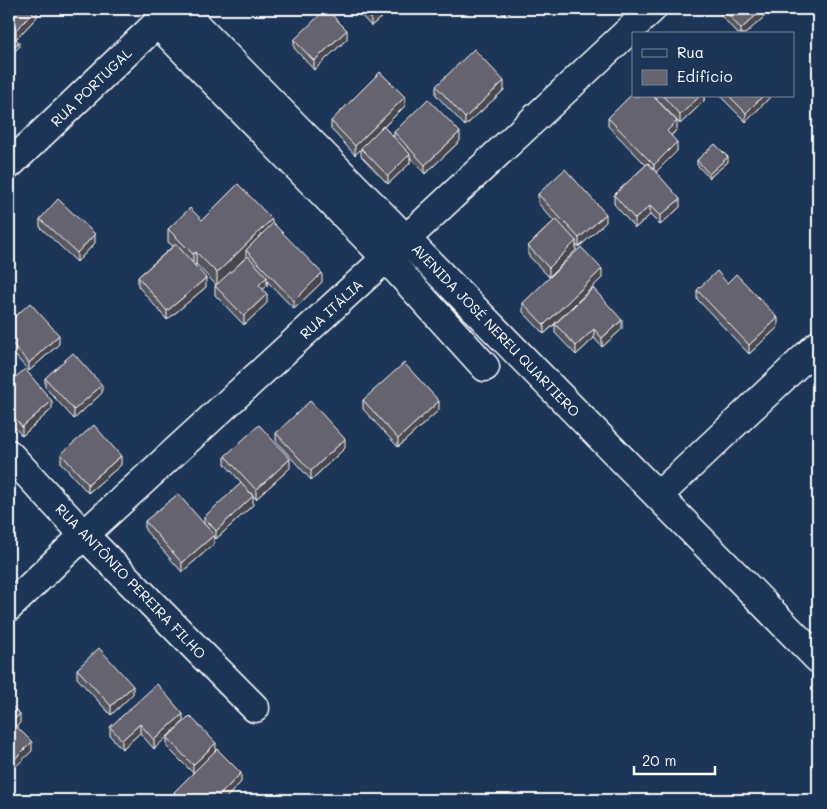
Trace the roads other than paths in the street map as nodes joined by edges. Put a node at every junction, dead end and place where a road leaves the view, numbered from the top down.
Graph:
1 (652, 9) edge
2 (167, 13) edge
3 (9, 165) edge
4 (406, 238) junction
5 (386, 258) junction
6 (818, 345) edge
7 (485, 366) dead end
8 (9, 454) edge
9 (658, 496) junction
10 (84, 535) junction
11 (9, 607) edge
12 (818, 659) edge
13 (255, 708) dead end

1 - 4 street, RUA ITÁLIA
2 - 3 street, RUA PORTUGAL
2 - 4 street, AVENIDA JOSÉ NEREU QUARTIERO
2 - 5 street
4 - 5 street, RUA ITÁLIA
4 - 9 street, AVENIDA JOSÉ NEREU QUARTIERO
5 - 7 street
5 - 10 street, RUA ITÁLIA
6 - 9 street
8 - 10 street, RUA ANTÔNIO PEREIRA FILHO
9 - 12 street, AVENIDA JOSÉ NEREU QUARTIERO
10 - 11 street, RUA ITÁLIA
10 - 13 street, RUA ANTÔNIO PEREIRA FILHO

